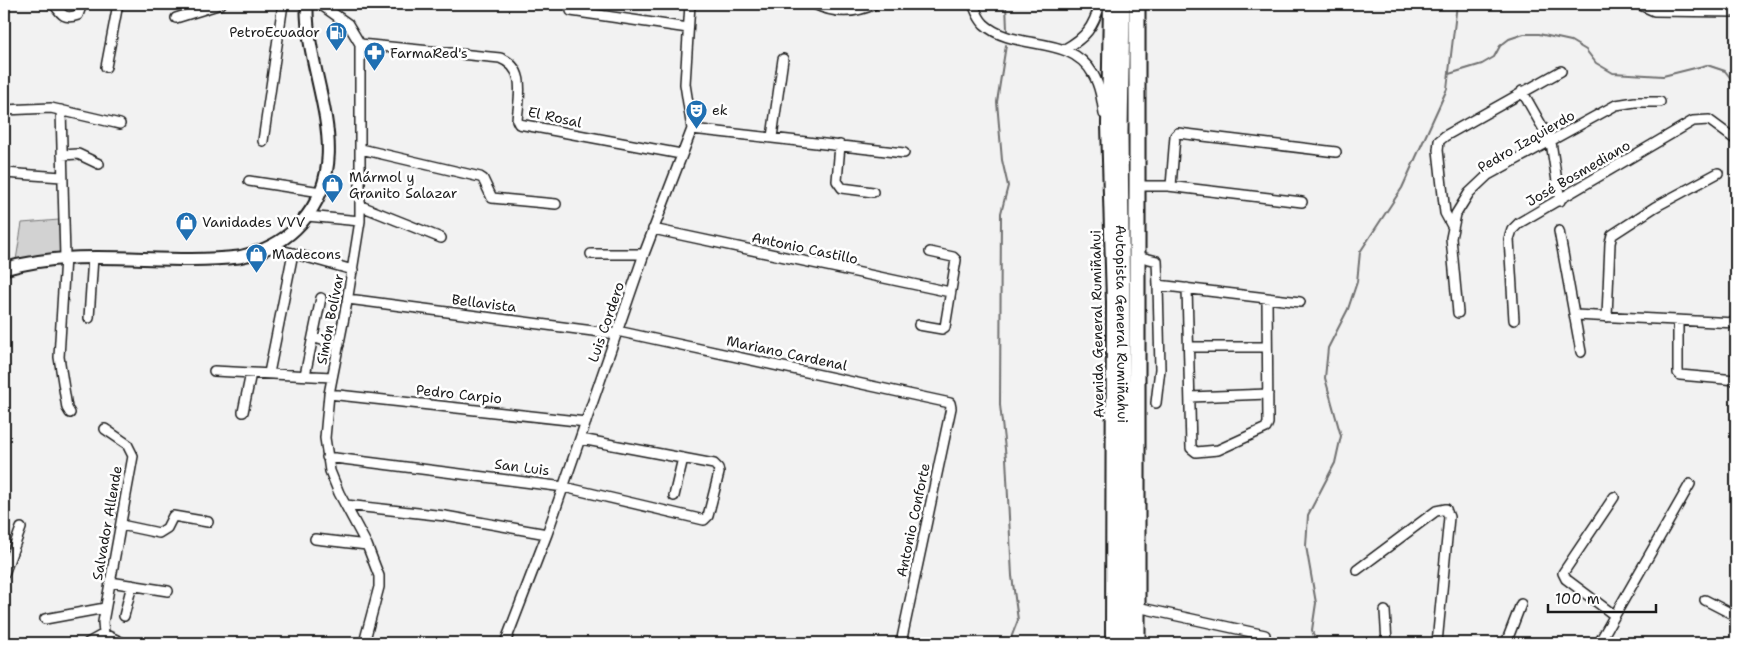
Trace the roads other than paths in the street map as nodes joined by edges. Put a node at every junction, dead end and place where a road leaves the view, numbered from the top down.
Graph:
1 (54, 4) edge
2 (118, 4) edge
3 (221, 4) edge
4 (283, 4) edge
5 (307, 4) edge
6 (320, 4) edge
7 (690, 4) edge
8 (814, 4) edge
9 (972, 4) edge
10 (1100, 4) edge
11 (1110, 4) edge
12 (1122, 4) edge
13 (1638, 4) edge
14 (872, 5) edge
15 (1138, 6) edge
16 (81, 8) edge
17 (571, 11) dead end
18 (1736, 12) edge
19 (176, 18) dead end
20 (688, 28) junction
21 (360, 44) junction
22 (1064, 49) junction
23 (783, 59) dead end
24 (106, 67) dead end
25 (1561, 70) dead end
26 (1522, 91) junction
27 (1660, 102) dead end
28 (4, 110) edge
29 (61, 110) junction
30 (120, 124) dead end
31 (1108, 124) junction
32 (692, 129) junction
33 (772, 137) junction
34 (1736, 140) edge
35 (263, 141) dead end
36 (1551, 142) junction
37 (840, 145) junction
38 (361, 149) junction
39 (1336, 152) dead end
40 (904, 153) dead end
41 (681, 154) junction
42 (62, 155) junction
43 (99, 164) dead end
44 (4, 173) edge
45 (1718, 173) dead end
46 (62, 177) junction
47 (250, 180) dead end
48 (1136, 186) junction
49 (1171, 186) junction
50 (321, 192) junction
51 (873, 192) dead end
52 (1560, 201) junction
53 (1302, 202) dead end
54 (556, 204) dead end
55 (360, 206) junction
56 (307, 216) junction
57 (360, 221) junction
58 (1452, 226) junction
59 (654, 229) junction
60 (1560, 231) dead end
61 (441, 238) dead end
62 (270, 247) junction
63 (930, 252) dead end
64 (293, 253) junction
65 (591, 254) dead end
66 (644, 254) junction
67 (1137, 256) junction
68 (65, 257) junction
69 (93, 257) junction
70 (4, 270) edge
71 (353, 270) junction
72 (1158, 285) junction
73 (1187, 288) junction
74 (950, 292) junction
75 (321, 298) dead end
76 (348, 299) junction
77 (1267, 299) junction
78 (1300, 302) dead end
79 (1458, 313) dead end
80 (1575, 315) junction
81 (1607, 317) junction
82 (89, 318) dead end
83 (1514, 320) dead end
84 (1678, 321) junction
85 (1736, 323) edge
86 (919, 325) dead end
87 (617, 332) junction
88 (314, 338) junction
89 (339, 344) junction
90 (1189, 347) junction
91 (1268, 347) junction
92 (1581, 352) dead end
93 (214, 371) dead end
94 (251, 373) junction
95 (269, 373) junction
96 (305, 374) junction
97 (332, 377) junction
98 (1736, 380) edge
99 (329, 394) junction
100 (1268, 394) junction
101 (1190, 397) junction
102 (950, 403) joint
103 (1156, 403) dead end
104 (243, 412) dead end
105 (70, 413) dead end
106 (586, 422) junction
107 (106, 429) dead end
108 (581, 439) junction
109 (327, 456) junction
110 (683, 458) junction
111 (1690, 484) dead end
112 (564, 487) junction
113 (674, 496) dead end
114 (1614, 497) dead end
115 (346, 506) junction
116 (208, 522) dead end
117 (121, 525) junction
118 (21, 528) dead end
119 (547, 534) junction
120 (315, 539) dead end
121 (368, 545) junction
122 (1357, 570) dead end
123 (4, 574) edge
124 (110, 582) junction
125 (132, 585) junction
126 (168, 591) dead end
127 (1705, 600) dead end
128 (1521, 604) dead end
129 (1137, 606) junction
130 (106, 608) junction
131 (1385, 612) dead end
132 (1614, 614) junction
133 (124, 616) dead end
134 (1736, 616) edge
135 (45, 619) dead end
136 (104, 634) junction
137 (1265, 635) dead end
138 (88, 643) edge
139 (123, 643) edge
140 (364, 643) edge
141 (505, 643) edge
142 (901, 643) edge
143 (1112, 643) edge
144 (1125, 643) edge
145 (1137, 643) edge
146 (1387, 643) edge
147 (1437, 643) edge
148 (1506, 643) edge
149 (1599, 643) edge

1 - 16 street
2 - 24 street
3 - 19 street
4 - 35 street
5 - 50 main road
6 - 21 street
7 - 20 street
8 - 14 street
9 - 22 street
10 - 22 street
11 - 31 main road, Avenida General Rumiñahui
12 - 144 highway, Autopista General Rumiñahui
13 - 18 street
15 - 48 highway, Autopista General Rumiñahui
17 - 20 street
20 - 32 street
21 - 38 street, Simón Bolívar
21 - 41 street, El Rosal
22 - 31 street
23 - 33 street
25 - 26 street
26 - 36 street
26 - 58 street
27 - 36 street, Pedro Izquierdo
28 - 29 street
29 - 30 street
29 - 42 street
31 - 143 main road, Avenida General Rumiñahui
32 - 33 street
32 - 41 street, Luis Cordero
33 - 37 street
34 - 52 street, José Bosmediano
36 - 52 street
36 - 58 street, Pedro Izquierdo
37 - 40 street
37 - 51 street
38 - 54 street
38 - 55 street, Simón Bolívar
39 - 49 street
41 - 59 street, Luis Cordero
42 - 43 street
42 - 46 street
44 - 46 street
45 - 81 street
46 - 68 street
47 - 50 street
48 - 49 street
48 - 67 highway, Autopista General Rumiñahui
49 - 53 street
50 - 56 main road
52 - 83 street, José Bosmediano
55 - 57 street, Simón Bolívar
55 - 61 street
56 - 57 street
56 - 62 main road
57 - 71 street, Simón Bolívar
58 - 79 street, Pedro Izquierdo
59 - 66 street, Luis Cordero
59 - 74 street, Antonio Castillo
60 - 80 street
62 - 64 street
62 - 69 main road
63 - 74 street
64 - 71 street
64 - 95 street
65 - 66 street
66 - 87 street, Luis Cordero
67 - 72 street
67 - 129 highway, Autopista General Rumiñahui
68 - 69 main road
68 - 70 main road
68 - 105 street
69 - 82 street
71 - 76 street, Simón Bolívar
72 - 73 street
72 - 103 street
73 - 77 street
73 - 90 street
74 - 86 street
75 - 88 street
76 - 87 street, Bellavista
76 - 89 street, Simón Bolívar
77 - 78 street
77 - 91 street
80 - 81 street
80 - 92 street
81 - 84 street
84 - 85 street
84 - 98 street
87 - 102 street, Mariano Cardenal
87 - 106 street, Luis Cordero
88 - 89 street
88 - 96 street
89 - 97 street, Simón Bolívar
90 - 91 street
90 - 101 street
91 - 100 street
93 - 94 street
94 - 95 street
94 - 104 street
95 - 96 street
96 - 97 street
97 - 99 street, Simón Bolívar
99 - 106 street, Pedro Carpio
99 - 109 street, Simón Bolívar
100 - 101 street
100 - 101 street
102 - 142 street, Antonio Conforte
106 - 108 street, Luis Cordero
107 - 117 street, Salvador Allende
108 - 110 street
108 - 112 street, Luis Cordero
109 - 112 street, San Luis
109 - 115 street, Simón Bolívar
110 - 112 street, San Luis
110 - 113 street
111 - 132 street
112 - 119 street, Luis Cordero
114 - 132 street
115 - 119 street
115 - 121 street, Simón Bolívar
116 - 117 street
117 - 124 street, Salvador Allende
118 - 123 street
119 - 141 street, Luis Cordero
120 - 121 street
121 - 140 street, Simón Bolívar
122 - 147 street
124 - 125 street
124 - 130 street, Salvador Allende
125 - 126 street
125 - 133 street
127 - 134 street
128 - 148 street
129 - 137 street
129 - 145 highway, Autopista General Rumiñahui
130 - 135 street
130 - 136 street, Salvador Allende
131 - 146 street
132 - 149 street
136 - 138 street
136 - 139 street

